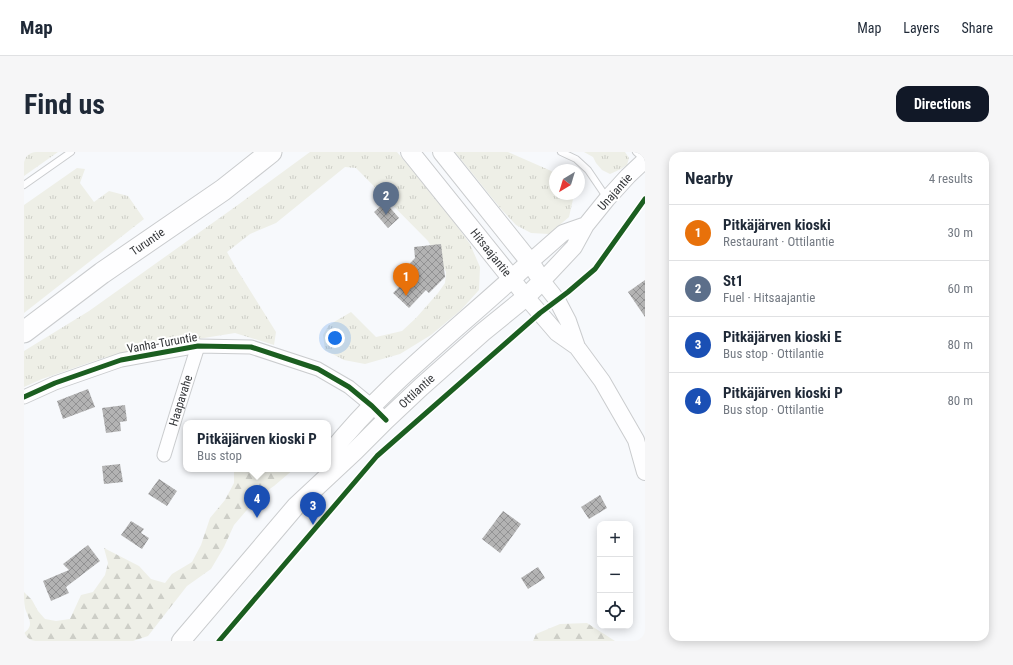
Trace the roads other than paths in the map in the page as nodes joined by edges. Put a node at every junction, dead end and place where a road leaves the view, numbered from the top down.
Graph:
1 (71, 152) edge
2 (271, 152) edge
3 (410, 152) edge
4 (442, 152) edge
5 (561, 152) edge
6 (636, 152) edge
7 (645, 160) edge
8 (24, 185) edge
9 (607, 199) junction
10 (586, 225) junction
11 (530, 262) junction
12 (512, 279) junction
13 (542, 281) junction
14 (526, 297) junction
15 (24, 332) edge
16 (198, 346) junction
17 (578, 347) junction
18 (24, 397) edge
19 (372, 406) junction
20 (386, 420) junction
21 (331, 452) edge
22 (164, 455) dead end
23 (316, 472) edge
24 (645, 472) edge
25 (296, 506) junction
26 (181, 641) edge

1 - 8 lane
2 - 15 highway, Turuntie
3 - 12 main road, Hitsaajantie
4 - 11 main road, Hitsaajantie
5 - 9 lane
6 - 7 lane
7 - 9 street, Unajantie
9 - 10 street, Unajantie
10 - 11 street
10 - 13 street, Unajantie
11 - 12 main road, Ottilantie
11 - 13 main road, Hitsaajantie
12 - 14 street, Hitsaajantie
12 - 19 main road, Ottilantie
13 - 14 main road, Ottilantie
13 - 17 street, Hitsaajantie
14 - 17 street, Hitsaajantie
14 - 20 main road, Ottilantie
16 - 18 street, Vanha-Turuntie
16 - 19 street, Vanha-Turuntie
16 - 22 street, Haapavahe
17 - 24 street, Hitsaajantie
19 - 20 street, Vanha-Turuntie
19 - 21 main road, Ottilantie
20 - 25 main road, Ottilantie
23 - 25 main road, Ottilantie
25 - 26 main road, Ottilantie

